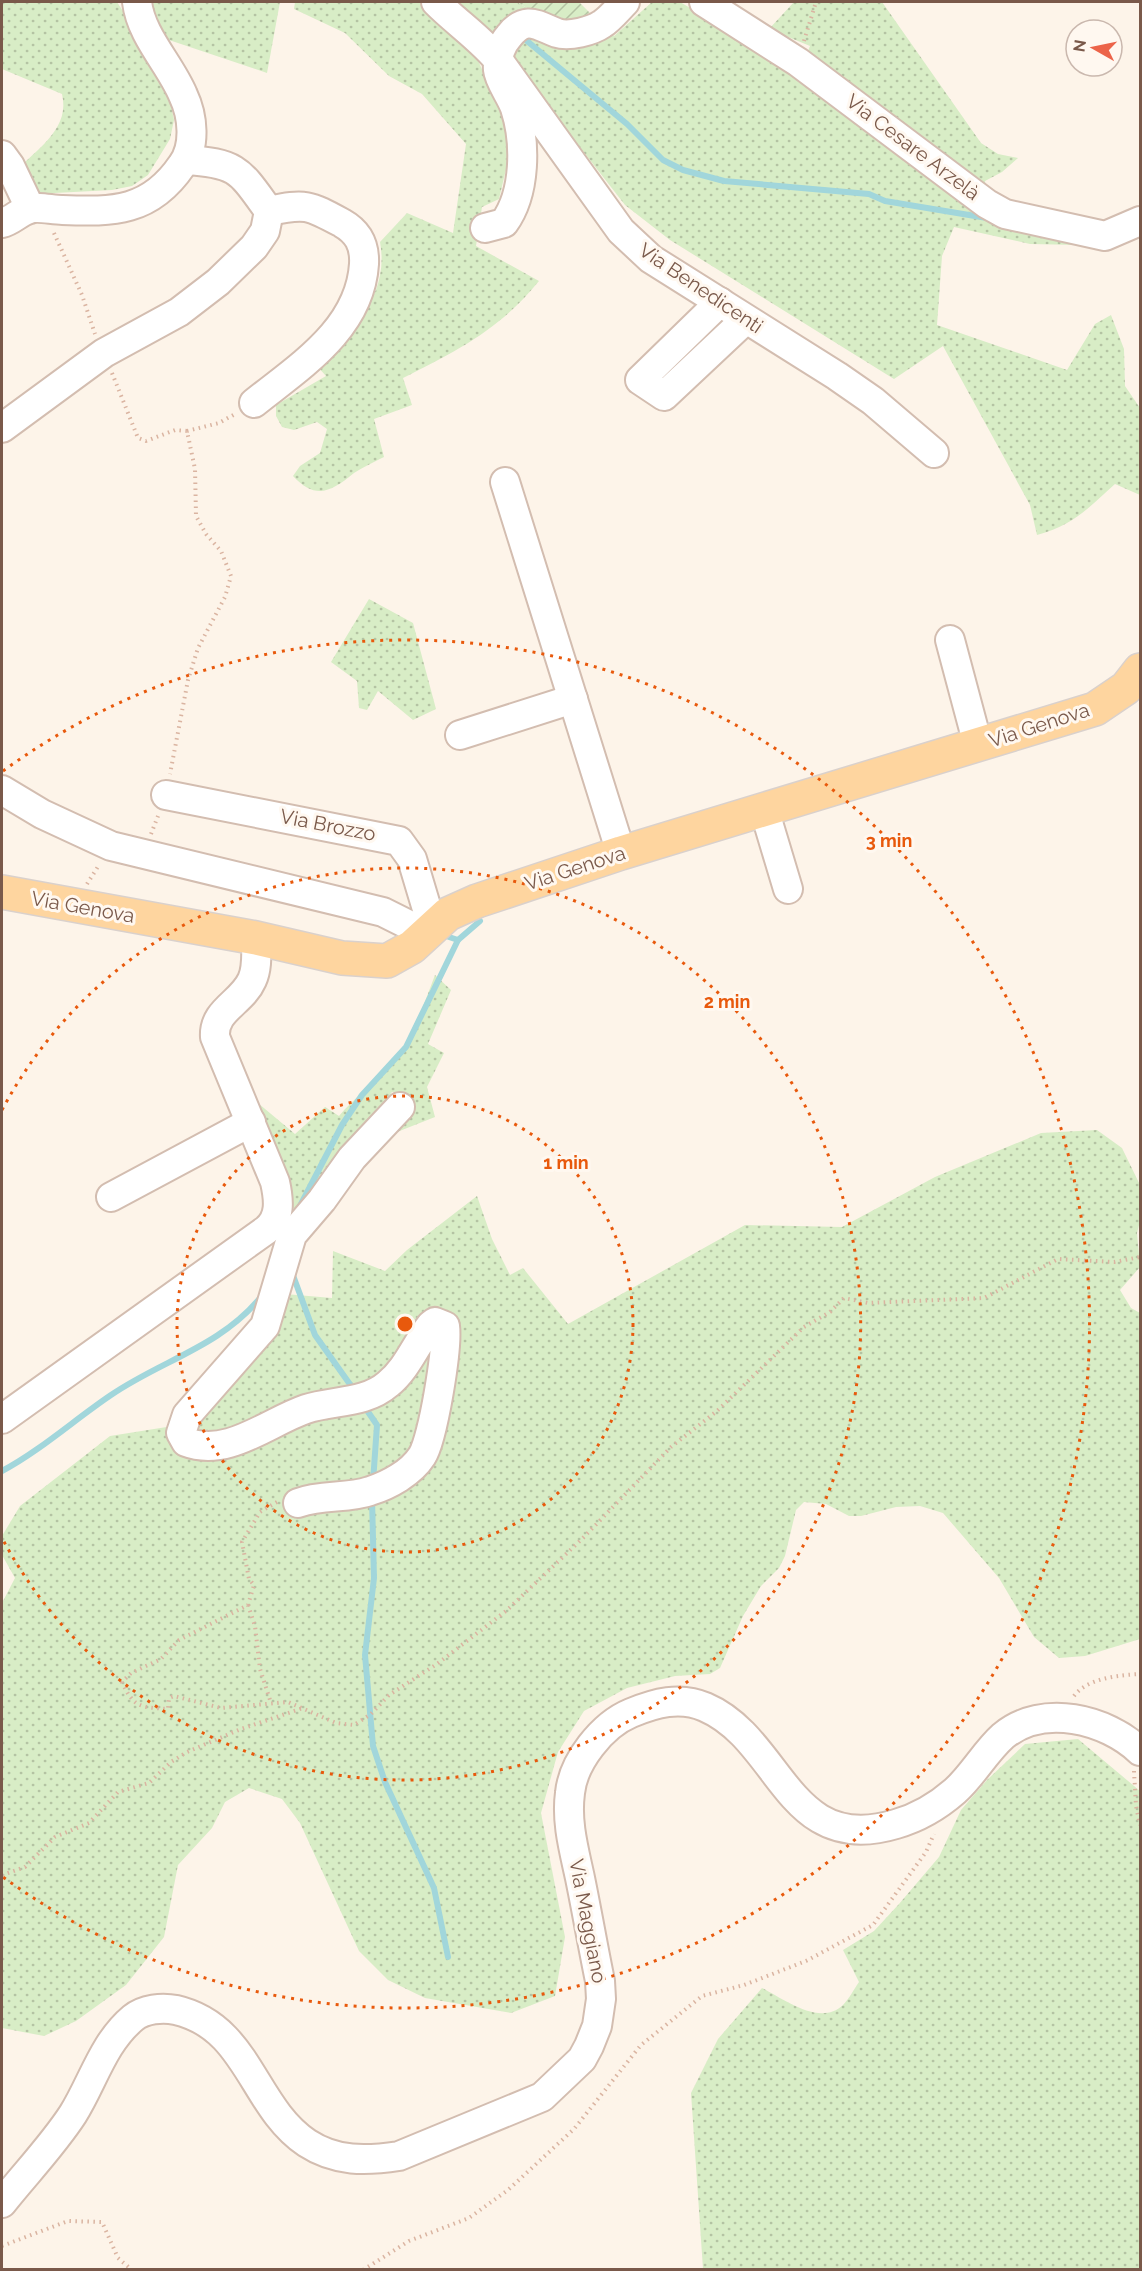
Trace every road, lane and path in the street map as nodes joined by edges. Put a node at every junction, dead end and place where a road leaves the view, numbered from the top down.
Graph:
1 (137, 2) edge
2 (436, 2) edge
3 (625, 2) edge
4 (704, 2) edge
5 (816, 2) edge
6 (499, 61) junction
7 (798, 62) junction
8 (2, 155) edge
9 (186, 160) junction
10 (36, 209) junction
11 (269, 211) junction
12 (1140, 221) edge
13 (2, 224) edge
14 (485, 228) dead end
15 (720, 302) junction
16 (745, 320) junction
17 (99, 345) dead end
18 (111, 371) dead end
19 (254, 403) joint
20 (2, 428) edge
21 (187, 431) junction
22 (934, 453) dead end
23 (505, 482) dead end
24 (950, 640) dead end
25 (1136, 682) edge
26 (573, 699) junction
27 (460, 735) dead end
28 (978, 745) junction
29 (2, 790) edge
30 (166, 795) junction
31 (764, 809) junction
32 (111, 846) junction
33 (141, 853) junction
34 (621, 853) junction
35 (788, 889) dead end
36 (2, 892) edge
37 (74, 905) junction
38 (428, 931) junction
39 (256, 938) junction
40 (400, 1107) dead end
41 (251, 1122) junction
42 (111, 1197) dead end
43 (286, 1228) junction
44 (1140, 1257) edge
45 (2, 1419) edge
46 (298, 1503) joint
47 (248, 1605) junction
48 (1140, 1674) edge
49 (271, 1703) junction
50 (304, 1708) junction
51 (1060, 1716) junction
52 (1138, 1749) edge
53 (939, 1825) dead end
54 (1140, 1825) edge
55 (2, 1875) edge
56 (2, 2203) edge
57 (2, 2246) edge
58 (132, 2270) edge
59 (363, 2270) edge

1 - 9 street
2 - 6 street, Via Benedicenti
3 - 6 street
4 - 7 street, Via Cesare Arzelà
5 - 7 path
6 - 14 street
6 - 15 street, Via Benedicenti
7 - 12 street, Via Cesare Arzelà
8 - 10 street
9 - 10 street
9 - 11 street
10 - 13 street
10 - 17 path
11 - 19 street
11 - 20 street
15 - 16 street, Via Benedicenti
15 - 16 street
16 - 22 street, Via Benedicenti
18 - 21 path
19 - 21 path
21 - 30 path
23 - 26 street
24 - 28 street
25 - 28 main road, Via Genova
26 - 27 street
26 - 34 street
28 - 31 main road, Via Genova
29 - 32 street
30 - 33 path
30 - 38 street, Via Brozzo
31 - 34 main road, Via Genova
31 - 35 street
32 - 33 street
32 - 37 path
33 - 38 street
34 - 38 main road, Via Genova
36 - 37 main road, Via Genova
37 - 39 main road, Via Genova
38 - 39 main road, Via Genova
39 - 41 street
40 - 43 street
41 - 42 street
41 - 43 street
43 - 45 street
43 - 46 street
44 - 50 path
46 - 47 path
47 - 49 path
47 - 49 path
48 - 51 path
49 - 50 path
50 - 55 path
51 - 52 street, Via Maggiano
51 - 56 street, Via Maggiano
52 - 54 path
53 - 59 path
57 - 58 path

